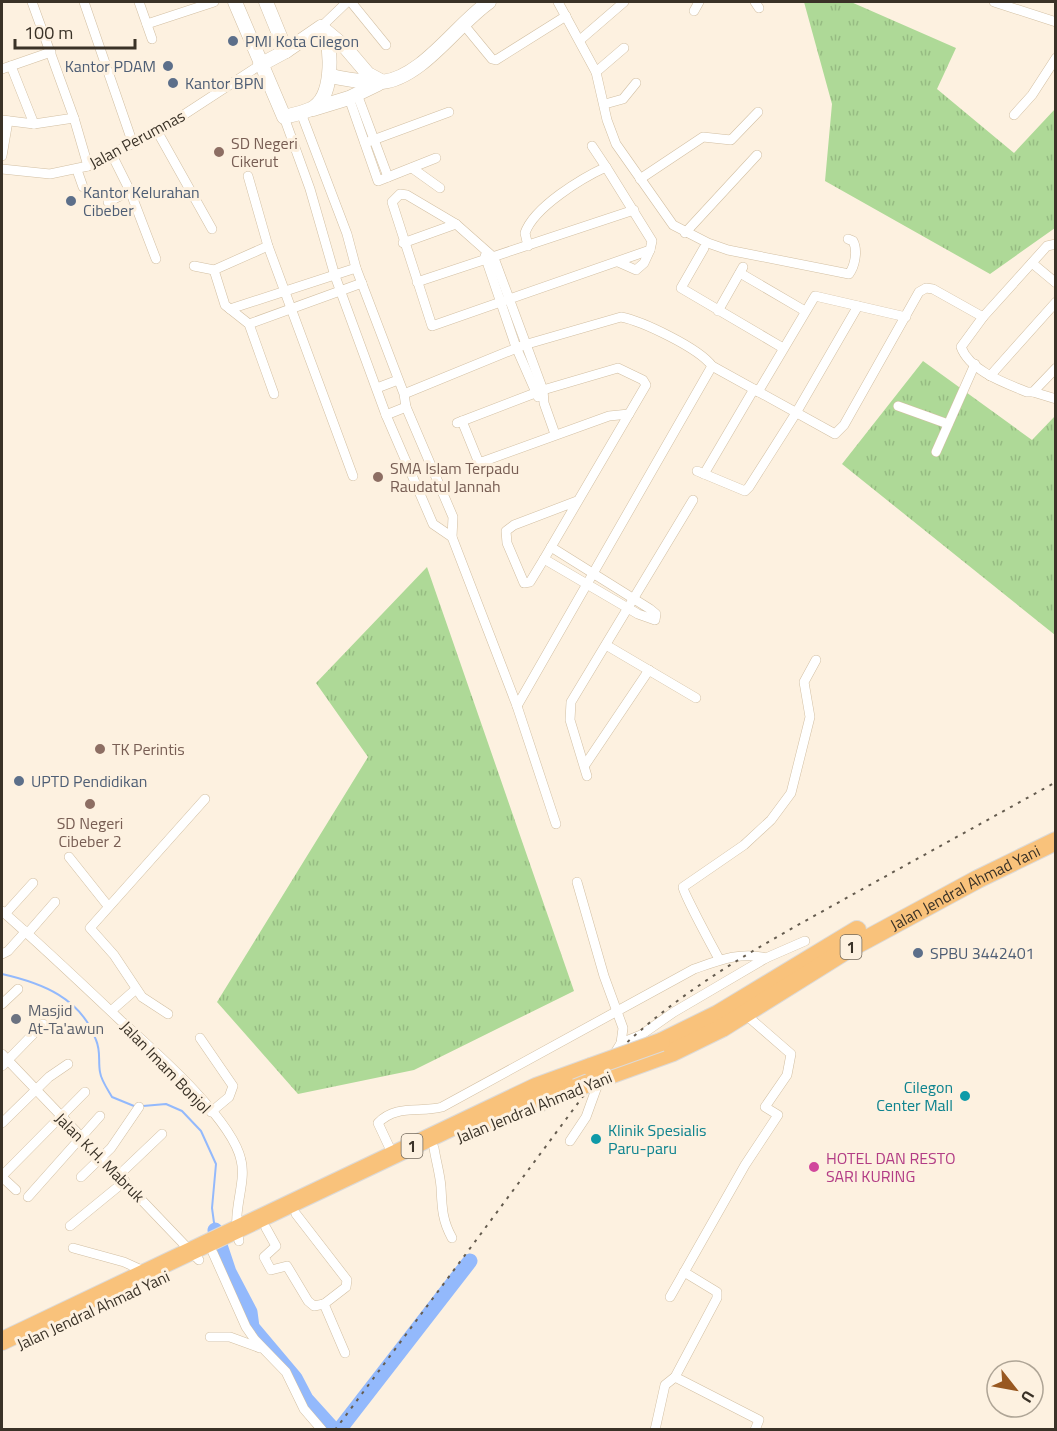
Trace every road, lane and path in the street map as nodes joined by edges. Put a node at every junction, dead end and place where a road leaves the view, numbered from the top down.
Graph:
1 (32, 2) edge
2 (84, 2) edge
3 (139, 2) edge
4 (179, 2) edge
5 (214, 2) edge
6 (235, 2) edge
7 (266, 2) edge
8 (347, 2) edge
9 (558, 2) edge
10 (624, 2) edge
11 (699, 2) edge
12 (994, 2) edge
13 (485, 3) edge
14 (183, 12) junction
15 (694, 12) dead end
16 (566, 16) junction
17 (1056, 22) edge
18 (147, 24) junction
19 (464, 25) junction
20 (323, 29) junction
21 (152, 39) dead end
22 (580, 40) junction
23 (386, 45) dead end
24 (624, 48) dead end
25 (286, 51) junction
26 (51, 52) junction
27 (1056, 58) edge
28 (260, 65) junction
29 (6, 68) edge
30 (596, 72) junction
31 (330, 76) junction
32 (383, 82) junction
33 (636, 83) dead end
34 (353, 96) junction
35 (605, 104) junction
36 (307, 111) junction
37 (449, 112) dead end
38 (758, 112) dead end
39 (1014, 115) dead end
40 (284, 117) junction
41 (74, 118) junction
42 (5, 121) edge
43 (34, 124) junction
44 (157, 131) junction
45 (369, 142) junction
46 (134, 144) junction
47 (592, 146) dead end
48 (112, 155) junction
49 (757, 155) dead end
50 (2, 156) edge
51 (436, 158) dead end
52 (88, 166) junction
53 (606, 166) junction
54 (412, 168) junction
55 (2, 169) edge
56 (77, 170) junction
57 (249, 176) dead end
58 (639, 180) junction
59 (327, 182) junction
60 (83, 187) dead end
61 (440, 188) dead end
62 (310, 189) junction
63 (130, 191) junction
64 (108, 202) dead end
65 (634, 210) junction
66 (456, 224) junction
67 (213, 229) dead end
68 (685, 233) junction
69 (848, 239) dead end
70 (403, 243) junction
71 (1056, 244) edge
72 (268, 246) junction
73 (528, 246) junction
74 (704, 248) dead end
75 (650, 250) junction
76 (156, 259) dead end
77 (490, 260) junction
78 (618, 262) junction
79 (1032, 263) junction
80 (194, 266) dead end
81 (356, 268) junction
82 (213, 270) junction
83 (335, 276) junction
84 (417, 282) junction
85 (362, 283) junction
86 (1056, 284) edge
87 (341, 291) junction
88 (284, 292) junction
89 (504, 299) junction
90 (1056, 302) edge
91 (858, 306) junction
92 (291, 308) junction
93 (230, 309) junction
94 (718, 311) junction
95 (805, 311) junction
96 (906, 317) junction
97 (983, 317) junction
98 (249, 324) junction
99 (520, 346) junction
100 (783, 348) junction
101 (975, 364) junction
102 (712, 366) junction
103 (1056, 368) edge
104 (990, 376) junction
105 (398, 380) junction
106 (377, 388) junction
107 (756, 390) junction
108 (539, 392) junction
109 (1033, 392) junction
110 (274, 394) dead end
111 (404, 394) junction
112 (1056, 399) edge
113 (898, 406) dead end
114 (406, 407) junction
115 (796, 413) junction
116 (629, 414) junction
117 (386, 415) junction
118 (948, 424) junction
119 (555, 434) junction
120 (936, 452) dead end
121 (353, 476) dead end
122 (693, 500) dead end
123 (577, 501) junction
124 (453, 517) junction
125 (433, 524) junction
126 (452, 537) junction
127 (551, 547) junction
128 (544, 559) junction
129 (594, 574) junction
130 (586, 585) junction
131 (634, 599) junction
132 (629, 609) junction
133 (606, 645) junction
134 (816, 660) dead end
135 (649, 670) junction
136 (696, 698) dead end
137 (517, 706) junction
138 (585, 765) junction
139 (587, 777) dead end
140 (206, 800) dead end
141 (556, 824) dead end
142 (1056, 829) edge
143 (1056, 841) edge
144 (69, 858) dead end
145 (577, 882) dead end
146 (33, 883) dead end
147 (55, 902) dead end
148 (108, 906) junction
149 (3, 912) edge
150 (27, 932) junction
151 (805, 941) dead end
152 (2, 954) edge
153 (766, 958) junction
154 (718, 959) junction
155 (18, 989) dead end
156 (135, 990) junction
157 (2, 1004) edge
158 (111, 1011) junction
159 (618, 1011) junction
160 (168, 1014) dead end
161 (745, 1014) junction
162 (43, 1024) dead end
163 (200, 1038) dead end
164 (621, 1043) junction
165 (3, 1060) edge
166 (68, 1064) dead end
167 (35, 1091) junction
168 (85, 1092) dead end
169 (139, 1107) dead end
170 (211, 1112) junction
171 (100, 1116) dead end
172 (60, 1117) junction
173 (2, 1123) edge
174 (162, 1134) dead end
175 (81, 1136) junction
176 (570, 1141) dead end
177 (434, 1148) junction
178 (393, 1155) junction
179 (102, 1157) junction
180 (2, 1177) edge
181 (81, 1178) dead end
182 (122, 1178) junction
183 (16, 1190) dead end
184 (28, 1197) dead end
185 (296, 1214) junction
186 (70, 1226) dead end
187 (266, 1228) junction
188 (452, 1238) dead end
189 (217, 1246) junction
190 (73, 1248) dead end
191 (146, 1272) junction
192 (684, 1272) junction
193 (670, 1297) dead end
194 (324, 1304) junction
195 (210, 1337) dead end
196 (2, 1341) edge
197 (262, 1348) junction
198 (345, 1353) dead end
199 (2, 1354) edge
200 (675, 1377) junction
201 (322, 1430) edge
202 (655, 1430) edge
203 (755, 1430) edge

1 - 26 street
2 - 46 street
3 - 18 street
4 - 14 street
5 - 14 street
6 - 28 street
7 - 25 street
8 - 20 street
8 - 23 street
9 - 16 street
10 - 22 street
11 - 15 street
12 - 17 street
13 - 19 street
14 - 18 street
16 - 19 street
16 - 22 street
18 - 21 street
19 - 32 street
20 - 25 street
20 - 31 street
20 - 32 street
22 - 30 street
24 - 30 street
25 - 28 street
26 - 29 street
26 - 41 street
27 - 39 street
28 - 40 street
28 - 44 street, Jalan Perumnas
29 - 43 street
30 - 35 street
31 - 32 street
31 - 36 street
32 - 34 street
33 - 35 street
34 - 36 street
34 - 45 street
35 - 58 street
36 - 40 street
36 - 59 street
37 - 45 street
38 - 58 street
40 - 62 street
41 - 43 street
41 - 52 street
42 - 43 street
42 - 50 street
44 - 46 street, Jalan Perumnas
44 - 67 street
45 - 54 street
46 - 48 street, Jalan Perumnas
47 - 53 street
48 - 52 street, Jalan Perumnas
48 - 63 street
49 - 68 street
51 - 54 street
52 - 56 street, Jalan Perumnas
53 - 65 street
53 - 73 street
54 - 61 street
55 - 56 street, Jalan Perumnas
56 - 60 street
57 - 72 street
58 - 68 street
59 - 62 street
59 - 81 street
62 - 83 street
63 - 64 street
63 - 76 street
65 - 73 street
65 - 75 street
66 - 70 street
66 - 70 street
66 - 77 street
68 - 69 street
70 - 84 street
71 - 79 street
72 - 82 street
72 - 88 street
73 - 77 street
74 - 94 street
75 - 78 street
75 - 78 street
77 - 84 street
77 - 89 street
78 - 89 street
79 - 86 street
79 - 97 street
80 - 82 street
81 - 83 street
81 - 85 street
82 - 93 street
83 - 87 street
83 - 88 street
84 - 89 street
85 - 87 street
85 - 105 street
87 - 92 street
87 - 106 street
88 - 92 street
88 - 93 street
89 - 99 street
90 - 104 street
91 - 95 street
91 - 96 street
91 - 115 street
92 - 98 street
92 - 121 street
93 - 98 street
94 - 95 street
94 - 100 street
95 - 100 street
96 - 97 street
96 - 115 street
97 - 101 street
98 - 110 street
99 - 102 street
99 - 108 street
99 - 111 street
100 - 107 street
101 - 104 street
101 - 118 street
102 - 107 street
102 - 129 street
103 - 109 street
104 - 109 street
105 - 106 street
105 - 111 street
106 - 117 street
107 - 115 street
107 - 115 street
108 - 116 street
108 - 119 street
108 - 119 street
109 - 112 street
111 - 114 street
113 - 118 street
114 - 117 street
114 - 124 street
116 - 119 street
116 - 123 street
117 - 125 street
118 - 120 street
122 - 131 street
123 - 127 street
123 - 128 street
124 - 125 street
124 - 126 street
125 - 126 street
126 - 137 street
127 - 128 street
127 - 129 street
128 - 130 street
129 - 130 street
129 - 131 street
130 - 132 street
130 - 137 street
131 - 132 street
131 - 132 street
132 - 133 street
133 - 135 street
133 - 138 street
134 - 154 street
135 - 136 street
135 - 138 street
137 - 141 street
138 - 139 street
140 - 148 street
142 - 178 highway, Jalan Jendral Ahmad Yani / 1, bridge
143 - 161 highway, Jalan Jendral Ahmad Yani / 1
144 - 148 street
145 - 159 street
146 - 149 street
147 - 150 street
148 - 156 street
149 - 150 street, Jalan Imam Bonjol
150 - 152 street
150 - 158 street, Jalan Imam Bonjol
151 - 153 street
153 - 154 street
153 - 164 street
154 - 159 street
155 - 157 street
156 - 158 street
156 - 160 street
158 - 170 street, Jalan Imam Bonjol
159 - 164 street
159 - 178 street
161 - 177 highway, Jalan Jendral Ahmad Yani / 1, bridge
161 - 192 street
162 - 165 street
163 - 170 street
164 - 176 street
165 - 167 street, Jalan K.H. Mabruk
166 - 167 street
167 - 172 street, Jalan K.H. Mabruk
167 - 173 street
168 - 172 street
169 - 179 street
170 - 189 street, Jalan Imam Bonjol
171 - 175 street
172 - 175 street, Jalan K.H. Mabruk
172 - 180 street
174 - 182 street
175 - 179 street, Jalan K.H. Mabruk
175 - 184 street
177 - 185 highway, Jalan Jendral Ahmad Yani / 1
177 - 188 street
178 - 189 highway, Jalan Jendral Ahmad Yani / 1
179 - 181 street
179 - 182 street, Jalan K.H. Mabruk
180 - 183 street
182 - 186 street
182 - 189 street, Jalan K.H. Mabruk
185 - 187 highway, Jalan Jendral Ahmad Yani / 1
185 - 194 street
187 - 189 highway, Jalan Jendral Ahmad Yani / 1
187 - 194 street
189 - 191 highway, Jalan Jendral Ahmad Yani / 1
189 - 197 street
189 - 199 highway, Jalan Jendral Ahmad Yani / 1
190 - 191 street
191 - 196 highway, Jalan Jendral Ahmad Yani / 1
192 - 193 street
192 - 200 street
194 - 198 street
195 - 197 street
197 - 201 street
200 - 202 street
200 - 203 street

